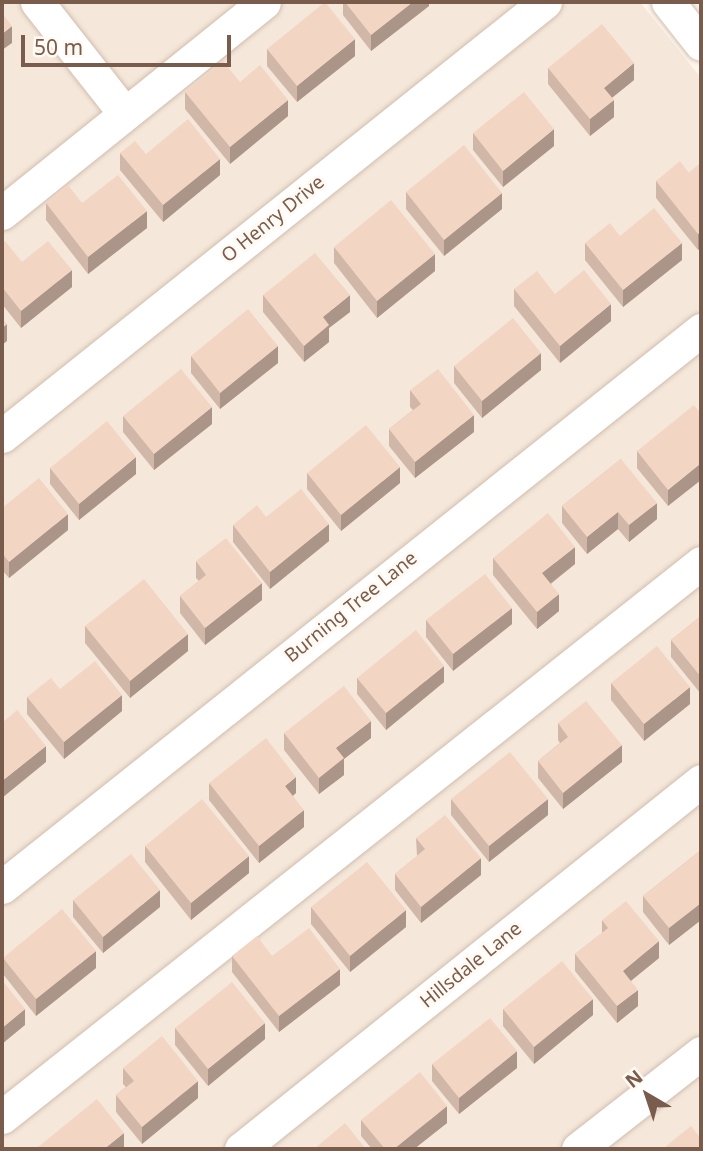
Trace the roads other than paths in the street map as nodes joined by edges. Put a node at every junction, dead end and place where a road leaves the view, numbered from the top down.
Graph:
1 (37, 2) edge
2 (264, 2) edge
3 (545, 2) edge
4 (668, 2) edge
5 (701, 44) edge
6 (125, 114) junction
7 (2, 214) edge
8 (701, 330) edge
9 (2, 436) edge
10 (701, 562) edge
11 (701, 781) edge
12 (2, 887) edge
13 (701, 1052) edge
14 (2, 1117) edge
15 (241, 1149) edge
16 (578, 1149) edge

1 - 6 street
2 - 6 street
3 - 9 street, O Henry Drive
4 - 5 street
6 - 7 street
8 - 12 street, Burning Tree Lane
10 - 14 street
11 - 15 street, Hillsdale Lane
13 - 16 street

